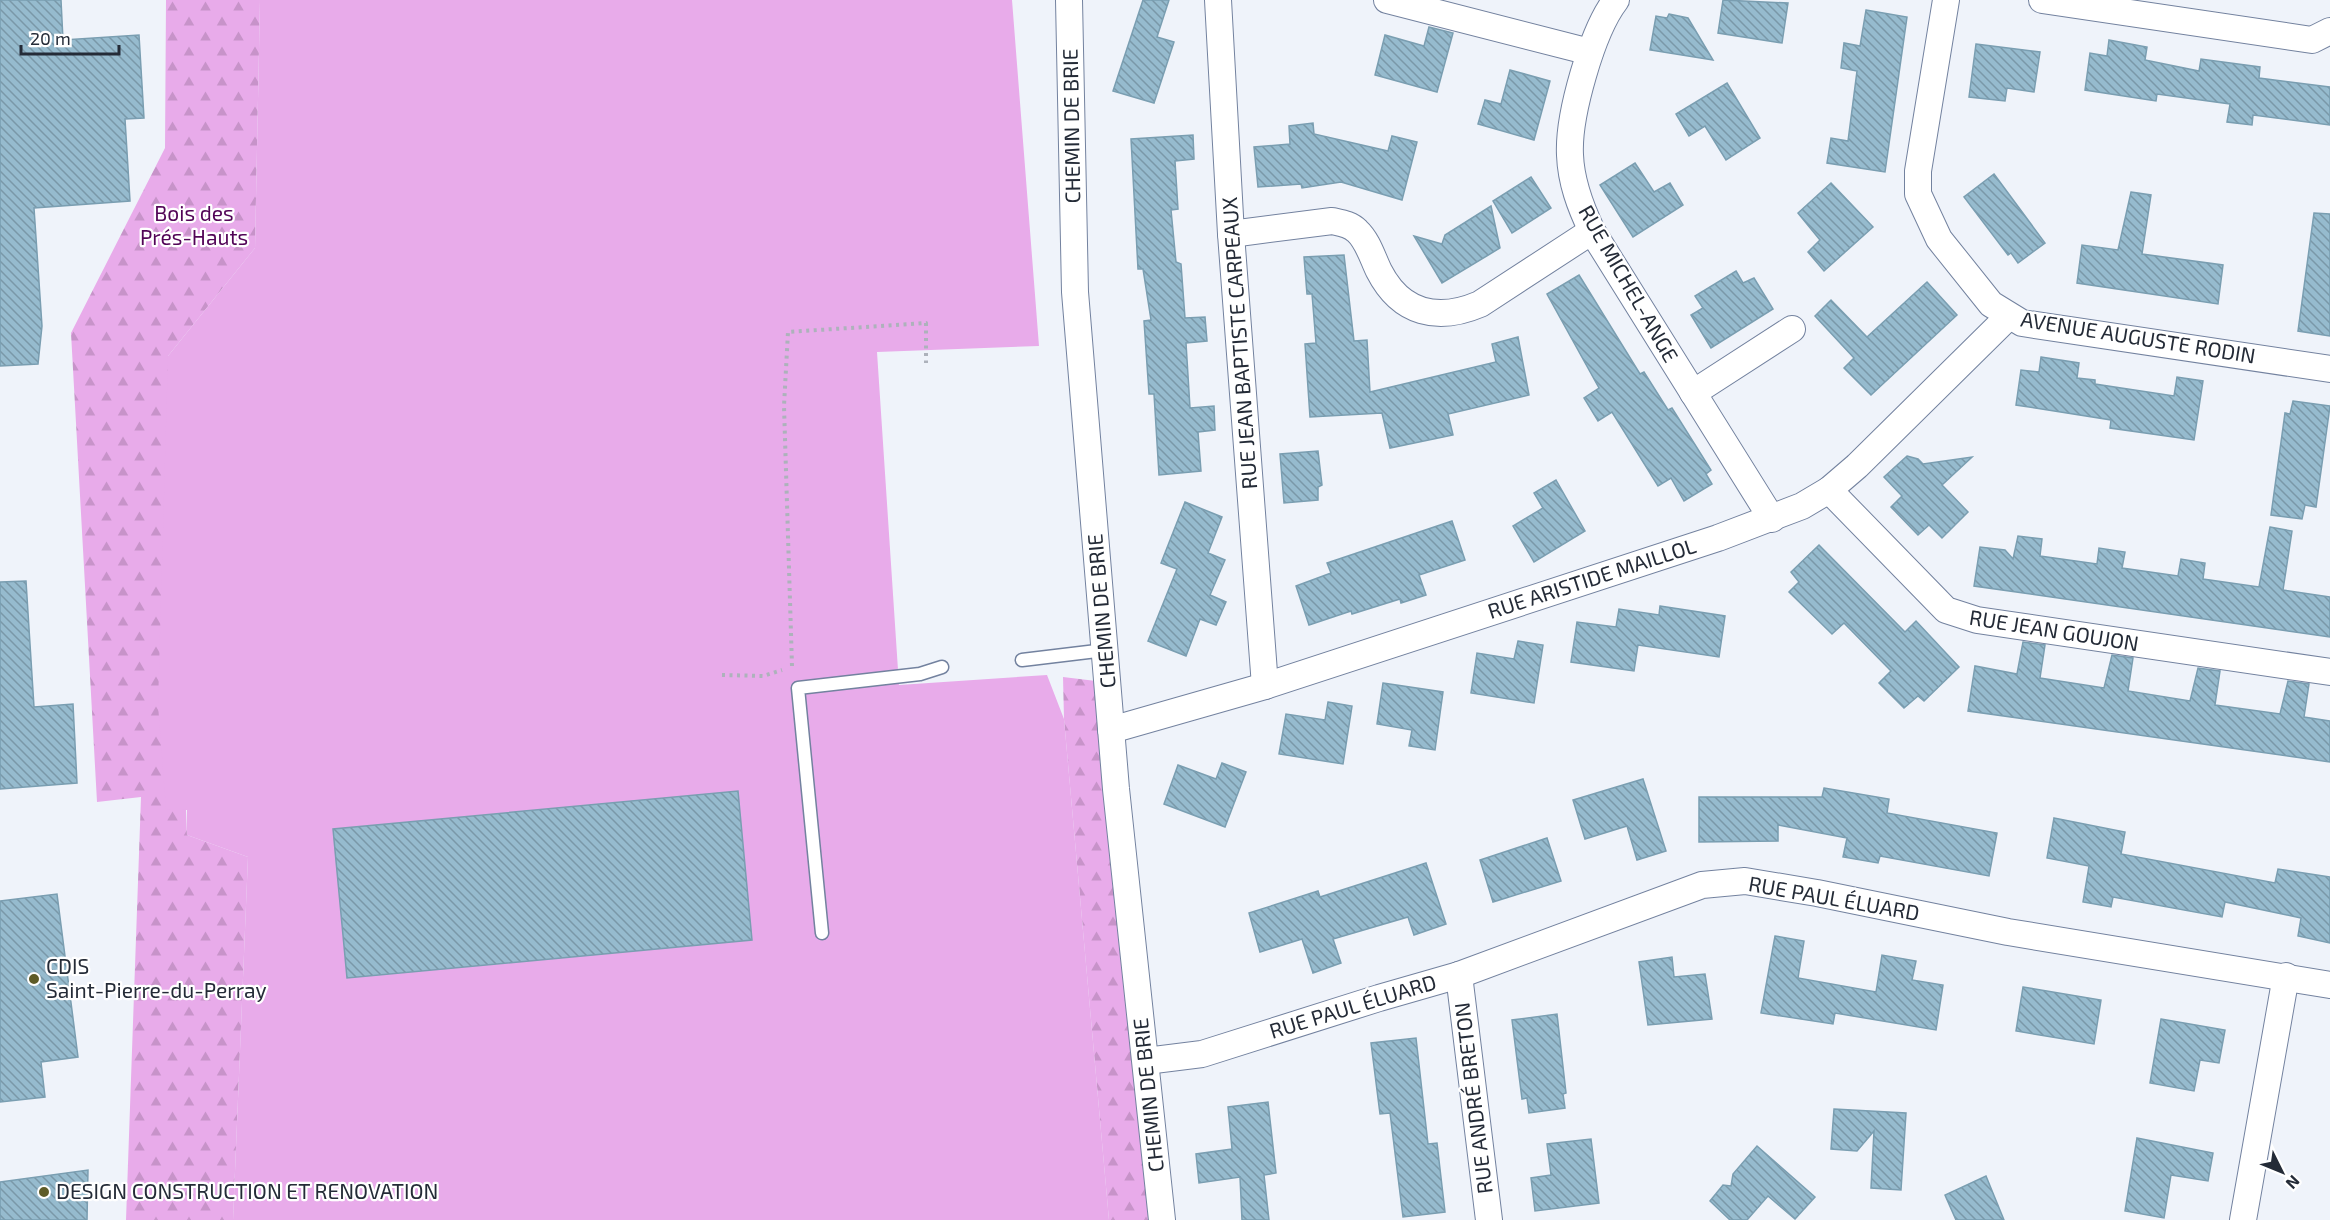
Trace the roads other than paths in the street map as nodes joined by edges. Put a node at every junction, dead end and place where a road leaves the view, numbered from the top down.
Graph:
1 (1069, 0) edge
2 (1218, 0) edge
3 (1387, 0) edge
4 (1616, 0) edge
5 (1946, 0) edge
6 (2042, 0) edge
7 (2330, 32) edge
8 (1590, 52) junction
9 (1592, 231) junction
10 (1231, 234) junction
11 (2009, 316) junction
12 (1791, 329) dead end
13 (2330, 369) edge
14 (1693, 393) junction
15 (1829, 490) junction
16 (1772, 519) junction
17 (1105, 650) junction
18 (1022, 660) dead end
19 (942, 667) dead end
20 (2330, 672) edge
21 (1265, 686) junction
22 (1112, 730) junction
23 (822, 933) dead end
24 (1459, 975) junction
25 (2286, 976) junction
26 (2330, 985) edge
27 (1146, 1061) junction
28 (1162, 1220) edge
29 (1489, 1220) edge
30 (2243, 1220) edge

1 - 17 street, CHEMIN DE BRIE
2 - 10 street, RUE JEAN BAPTISTE CARPEAUX
3 - 8 street
4 - 8 street, RUE MICHEL-ANGE
5 - 11 street, AVENUE AUGUSTE RODIN
6 - 7 street
8 - 9 street, RUE MICHEL-ANGE
9 - 10 street
9 - 14 street, RUE MICHEL-ANGE
10 - 21 street, RUE JEAN BAPTISTE CARPEAUX
11 - 13 street, AVENUE AUGUSTE RODIN
11 - 15 street, RUE ARISTIDE MAILLOL
12 - 14 street
14 - 16 street, RUE MICHEL-ANGE
15 - 16 street, RUE ARISTIDE MAILLOL
15 - 20 street, RUE JEAN GOUJON
16 - 21 street, RUE ARISTIDE MAILLOL
17 - 18 lane
17 - 22 street, CHEMIN DE BRIE
19 - 23 lane
21 - 22 street, RUE ARISTIDE MAILLOL
22 - 27 street, CHEMIN DE BRIE
24 - 25 street, RUE PAUL ÉLUARD
24 - 27 street, RUE PAUL ÉLUARD
24 - 29 street, RUE ANDRÉ BRETON
25 - 26 street, RUE PAUL ÉLUARD
25 - 30 street
27 - 28 street, CHEMIN DE BRIE

